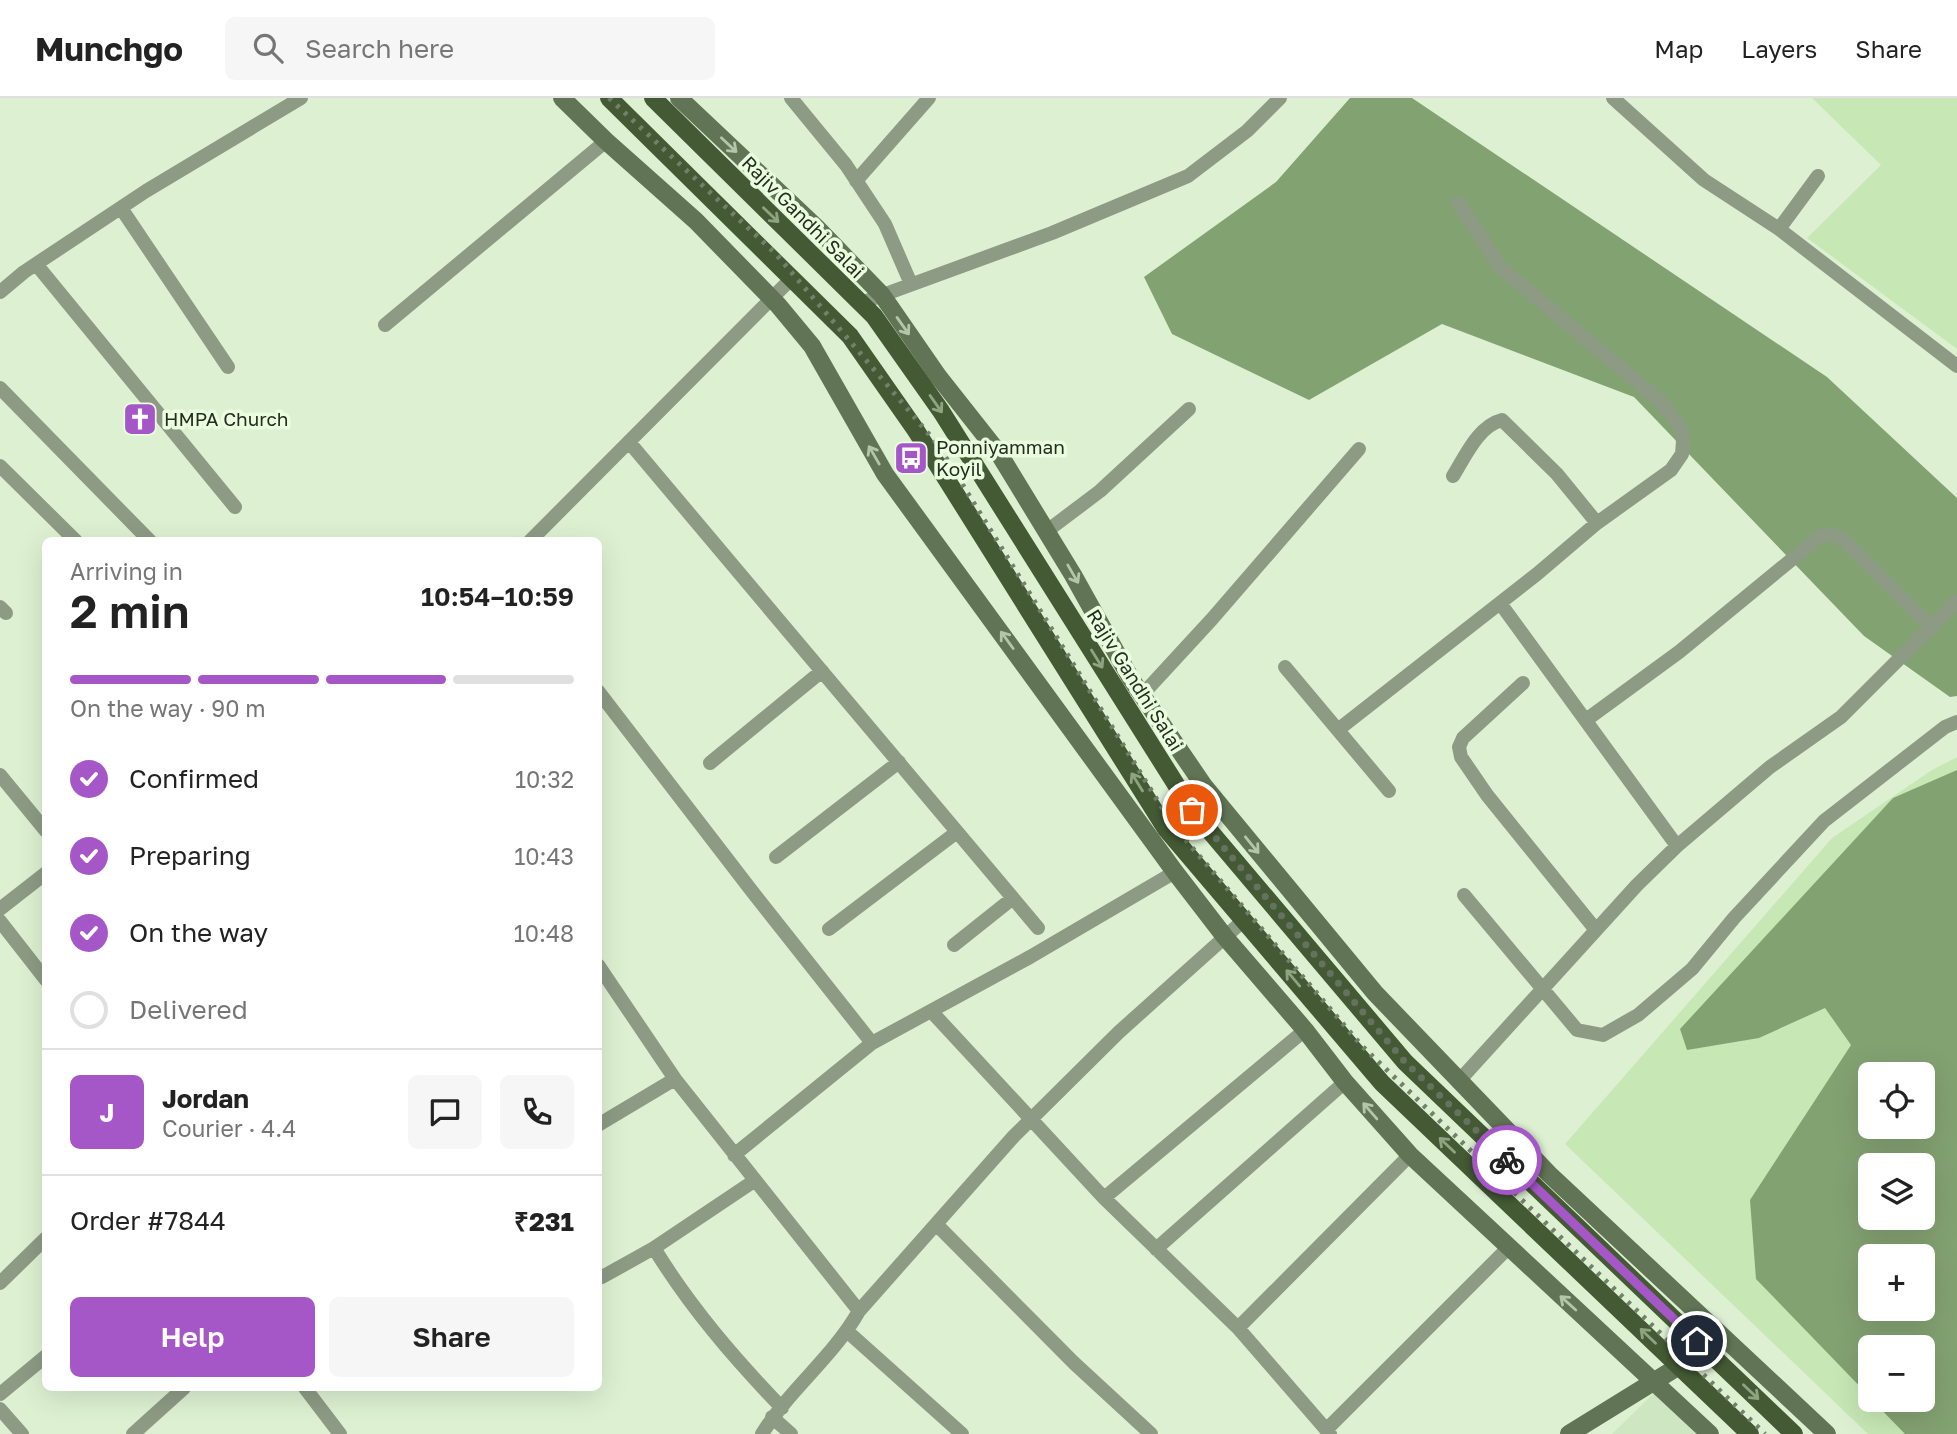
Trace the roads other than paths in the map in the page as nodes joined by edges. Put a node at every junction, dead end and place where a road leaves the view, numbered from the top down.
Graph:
1 (302, 98) edge
2 (562, 98) edge
3 (609, 98) edge
4 (653, 98) edge
5 (679, 98) edge
6 (791, 98) edge
7 (929, 98) edge
8 (1280, 98) edge
9 (1613, 98) edge
10 (606, 141) junction
11 (1818, 176) dead end
12 (856, 181) junction
13 (1458, 202) dead end
14 (121, 208) junction
15 (1779, 229) junction
16 (36, 264) junction
17 (792, 279) junction
18 (911, 285) junction
19 (0, 292) edge
20 (882, 295) junction
21 (772, 298) junction
22 (861, 303) junction
23 (385, 325) dead end
24 (1957, 366) edge
25 (228, 367) dead end
26 (0, 388) edge
27 (1189, 409) dead end
28 (629, 442) junction
29 (1359, 449) dead end
30 (0, 466) edge
31 (1453, 476) dead end
32 (235, 507) dead end
33 (1597, 523) junction
34 (1047, 531) junction
35 (72, 537) edge
36 (146, 537) edge
37 (534, 537) edge
38 (1957, 601) edge
39 (1500, 603) junction
40 (1932, 628) junction
41 (1285, 667) dead end
42 (822, 671) junction
43 (1522, 683) dead end
44 (1142, 695) junction
45 (602, 696) edge
46 (1586, 720) junction
47 (1957, 722) edge
48 (1339, 729) junction
49 (899, 762) junction
50 (710, 763) dead end
51 (0, 775) edge
52 (1389, 791) dead end
53 (42, 826) edge
54 (957, 832) junction
55 (1677, 846) junction
56 (776, 857) dead end
57 (1175, 872) junction
58 (42, 876) edge
59 (1464, 895) dead end
60 (1013, 898) junction
61 (0, 909) edge
62 (0, 920) edge
63 (1244, 920) junction
64 (1038, 928) dead end
65 (829, 929) dead end
66 (1596, 930) junction
67 (1226, 937) junction
68 (954, 945) dead end
69 (602, 971) edge
70 (42, 975) edge
71 (1541, 990) junction
72 (931, 1011) junction
73 (1306, 1030) junction
74 (872, 1043) junction
75 (675, 1080) junction
76 (1345, 1082) junction
77 (1458, 1082) junction
78 (1031, 1119) junction
79 (602, 1123) edge
80 (1410, 1155) junction
81 (734, 1156) junction
82 (754, 1181) junction
83 (1104, 1198) junction
84 (936, 1224) junction
85 (42, 1242) edge
86 (654, 1248) junction
87 (1508, 1248) junction
88 (1156, 1249) junction
89 (602, 1277) dead end
90 (0, 1283) edge
91 (859, 1311) junction
92 (1238, 1328) junction
93 (848, 1332) junction
94 (42, 1359) edge
95 (1679, 1366) junction
96 (1655, 1382) junction
97 (181, 1391) edge
98 (307, 1391) edge
99 (0, 1394) edge
100 (0, 1409) edge
101 (777, 1413) junction
102 (1328, 1432) edge
103 (22, 1434) edge
104 (133, 1434) edge
105 (340, 1434) edge
106 (762, 1434) edge
107 (792, 1434) edge
108 (962, 1434) edge
109 (1151, 1434) edge
110 (1569, 1434) edge
111 (1710, 1434) edge
112 (1750, 1434) edge
113 (1794, 1434) edge
114 (1827, 1434) edge

1 - 14 street
2 - 10 street
3 - 17 main road
4 -> 22 main road, Rajiv Gandhi Salai
5 -> 20 street
6 - 12 street
7 - 12 street
8 - 18 street
9 - 15 street
10 - 21 street
10 - 23 street
11 - 15 street
12 - 18 street
13 - 33 street
14 - 16 street
14 - 25 street
15 - 24 street
16 - 19 street
16 - 32 street
17 - 21 street
63 -> 17 main road
18 - 20 street
20 - 22 street
20 -> 34 street
21 - 28 street
57 -> 21 street
22 -> 113 main road, Rajiv Gandhi Salai
26 - 36 street
27 - 34 street
28 - 37 street
28 - 42 street
29 - 44 street
30 - 35 street
31 - 33 street
33 - 39 street
34 -> 44 street
38 - 40 street
39 - 46 street
39 - 48 street
40 - 46 street
40 - 55 street
41 - 48 street
42 - 49 street
42 - 50 street
43 - 66 street
44 -> 77 street
45 - 74 street
46 - 55 street
47 - 71 street
48 - 52 street
49 - 54 street
49 - 56 street
51 - 53 street
54 - 60 street
54 - 65 street
55 - 66 street
57 - 67 street
57 - 72 street
58 - 61 street
59 - 71 street
60 - 64 street
60 - 68 street
62 - 70 street
63 - 67 street
95 -> 63 main road
66 - 71 street
67 - 73 street
67 - 78 street
69 - 75 street
71 - 77 street
72 - 74 street
72 - 78 street
73 - 76 street
73 - 83 street
74 - 81 street
75 - 79 street
75 - 81 street
80 -> 76 street
76 - 88 street
77 - 114 street
78 - 83 street
78 - 84 street
80 - 87 street
80 - 92 street
81 - 82 street
82 - 86 street
82 - 91 street
83 - 88 street
84 - 91 street
84 - 109 street
85 - 90 street
86 - 89 street
86 - 101 street
96 -> 87 street
87 - 102 street
88 - 92 street
91 - 93 street
92 - 102 street
93 - 101 street
93 - 108 street
94 - 99 street
95 - 96 street
95 - 112 main road
96 - 110 street
96 - 111 street
97 - 104 street
98 - 105 street
100 - 103 street
101 - 106 street
101 - 107 street

